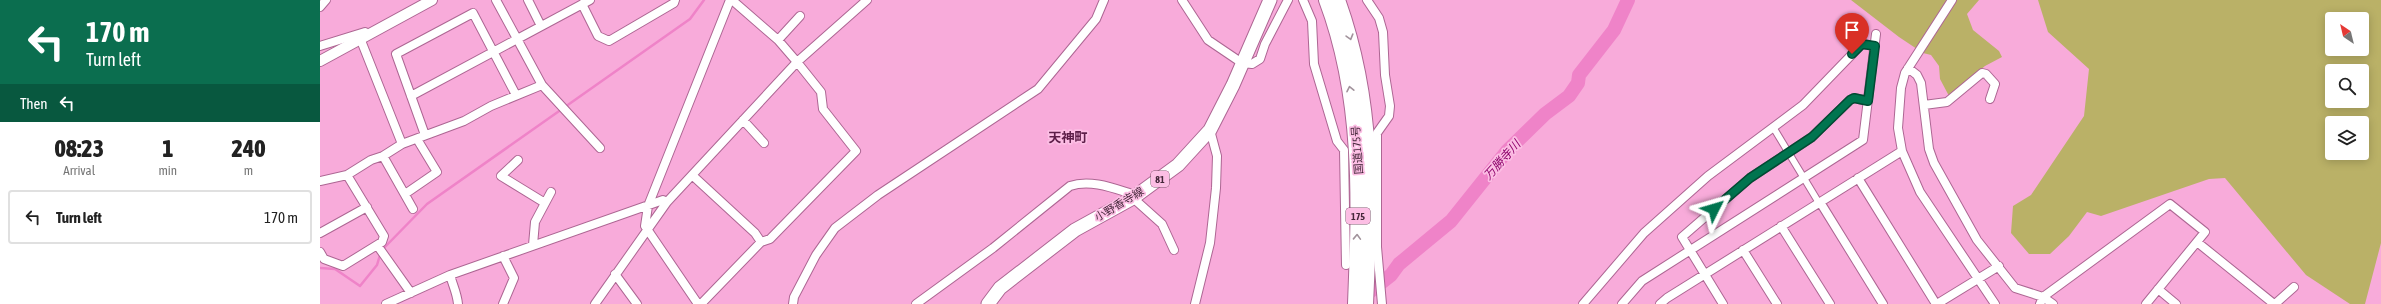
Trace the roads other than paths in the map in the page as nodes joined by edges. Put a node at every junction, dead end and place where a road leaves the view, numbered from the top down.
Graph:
1 (326, 0) edge
2 (432, 0) edge
3 (496, 0) edge
4 (528, 0) edge
5 (590, 0) edge
6 (675, 0) edge
7 (731, 0) edge
8 (867, 0) edge
9 (1104, 0) edge
10 (1182, 0) edge
11 (1270, 0) edge
12 (1288, 0) edge
13 (1303, 0) edge
14 (1326, 0) edge
15 (1338, 0) edge
16 (1368, 0) edge
17 (1952, 0) edge
18 (582, 4) junction
19 (320, 7) edge
20 (800, 16) dead end
21 (542, 26) junction
22 (379, 28) junction
23 (1876, 34) dead end
24 (360, 38) junction
25 (517, 39) junction
26 (778, 40) junction
27 (320, 46) edge
28 (1875, 46) junction
29 (493, 52) junction
30 (320, 61) edge
31 (797, 62) junction
32 (1242, 63) junction
33 (1908, 68) junction
34 (542, 85) junction
35 (516, 95) junction
36 (411, 96) junction
37 (1990, 99) dead end
38 (1868, 101) junction
39 (1924, 105) junction
40 (743, 120) junction
41 (1772, 126) junction
42 (1362, 128) junction
43 (1210, 130) junction
44 (421, 137) junction
45 (764, 143) dead end
46 (402, 144) junction
47 (600, 148) dead end
48 (1902, 151) junction
49 (1788, 153) junction
50 (383, 156) junction
51 (518, 160) dead end
52 (347, 175) junction
53 (692, 175) junction
54 (1804, 178) junction
55 (1858, 178) junction
56 (320, 181) edge
57 (551, 192) dead end
58 (405, 194) junction
59 (1133, 198) junction
60 (667, 202) junction
61 (1820, 202) junction
62 (545, 203) junction
63 (648, 206) junction
64 (367, 207) junction
65 (413, 209) dead end
66 (1782, 226) junction
67 (647, 231) junction
68 (320, 234) edge
69 (762, 242) junction
70 (2197, 242) junction
71 (377, 245) junction
72 (533, 245) junction
73 (1174, 250) dead end
74 (1690, 250) junction
75 (1743, 250) junction
76 (320, 252) edge
77 (503, 256) junction
78 (1346, 266) dead end
79 (1999, 266) junction
80 (615, 274) junction
81 (1704, 274) junction
82 (450, 275) junction
83 (1978, 279) junction
84 (2294, 287) dead end
85 (2158, 289) junction
86 (411, 293) junction
87 (2042, 300) edge
88 (1669, 301) edge
89 (1381, 302) edge
90 (386, 304) edge
91 (458, 304) edge
92 (504, 304) edge
93 (595, 304) edge
94 (637, 304) edge
95 (699, 304) edge
96 (793, 304) edge
97 (916, 304) edge
98 (988, 304) edge
99 (1195, 304) edge
100 (1355, 304) edge
101 (1366, 304) edge
102 (1583, 304) edge
103 (1622, 304) edge
104 (1660, 304) edge
105 (1723, 304) edge
106 (1777, 304) edge
107 (1830, 304) edge
108 (1883, 304) edge
109 (1937, 304) edge
110 (1995, 304) edge
111 (2053, 304) edge
112 (2146, 304) edge
113 (2176, 304) edge
114 (2274, 304) edge

1 - 19 street
2 - 22 street
3 - 25 street
4 - 21 street
5 - 18 street
6 - 18 street
7 - 26 street
7 - 63 street
8 - 31 street
9 - 96 street
10 - 32 street
11 - 32 main road, 小野香寺線 / 81
12 - 32 street
13 - 78 street
42 -> 14 highway, 国道175号 / 175
15 -> 42 highway, 国道175号 / 175
16 - 89 street
17 - 33 street
18 - 21 street
20 - 26 street
21 - 25 street
22 - 24 street
22 - 27 street
23 - 28 street
24 - 30 street
24 - 46 street
25 - 29 street
25 - 34 street
26 - 31 street
28 - 38 street
28 - 41 street
29 - 35 street
29 - 36 street
29 - 36 street
31 - 40 street
31 - 69 street
32 - 43 main road, 小野香寺線 / 81
33 - 39 street
33 - 48 street
34 - 35 street
34 - 47 street
35 - 44 street
36 - 44 street
37 - 39 street
38 - 49 street
38 - 54 street
39 - 79 street
40 - 45 street
40 - 53 street
41 - 49 street
41 - 102 street
100 -> 42 highway, 国道175号 / 175
42 - 101 highway, 国道175号 / 175
43 - 59 main road, 小野香寺線 / 81
43 - 99 street
44 - 46 street
44 - 58 street
46 - 50 street
48 - 55 street
48 - 83 street
49 - 54 street
49 - 74 street
50 - 52 street
50 - 58 street
51 - 62 street
52 - 56 street
52 - 64 street
53 - 60 street
53 - 69 street
54 - 61 street
54 - 74 street
55 - 61 street
55 - 109 street
57 - 62 street
58 - 65 street
59 - 73 street
59 - 97 street
59 - 98 main road, 小野香寺線 / 81
60 - 63 street
60 - 67 street
61 - 66 street
61 - 108 street
62 - 72 street
63 - 67 street
63 - 72 street
64 - 68 street
64 - 71 street
66 - 75 street
66 - 107 street
67 - 80 street
67 - 95 street
69 - 95 street
70 - 85 street
70 - 87 street
70 - 114 street
71 - 76 street
71 - 86 street
72 - 77 street
74 - 81 street
74 - 103 street
75 - 81 street
75 - 106 street
77 - 82 street
77 - 92 street
79 - 83 street
79 - 87 street
80 - 93 street
80 - 94 street
81 - 88 street
81 - 105 street
82 - 86 street
82 - 91 street
83 - 109 street
83 - 110 street
84 - 114 street
85 - 112 street
85 - 113 street
86 - 90 street
87 - 111 street
88 - 104 street

